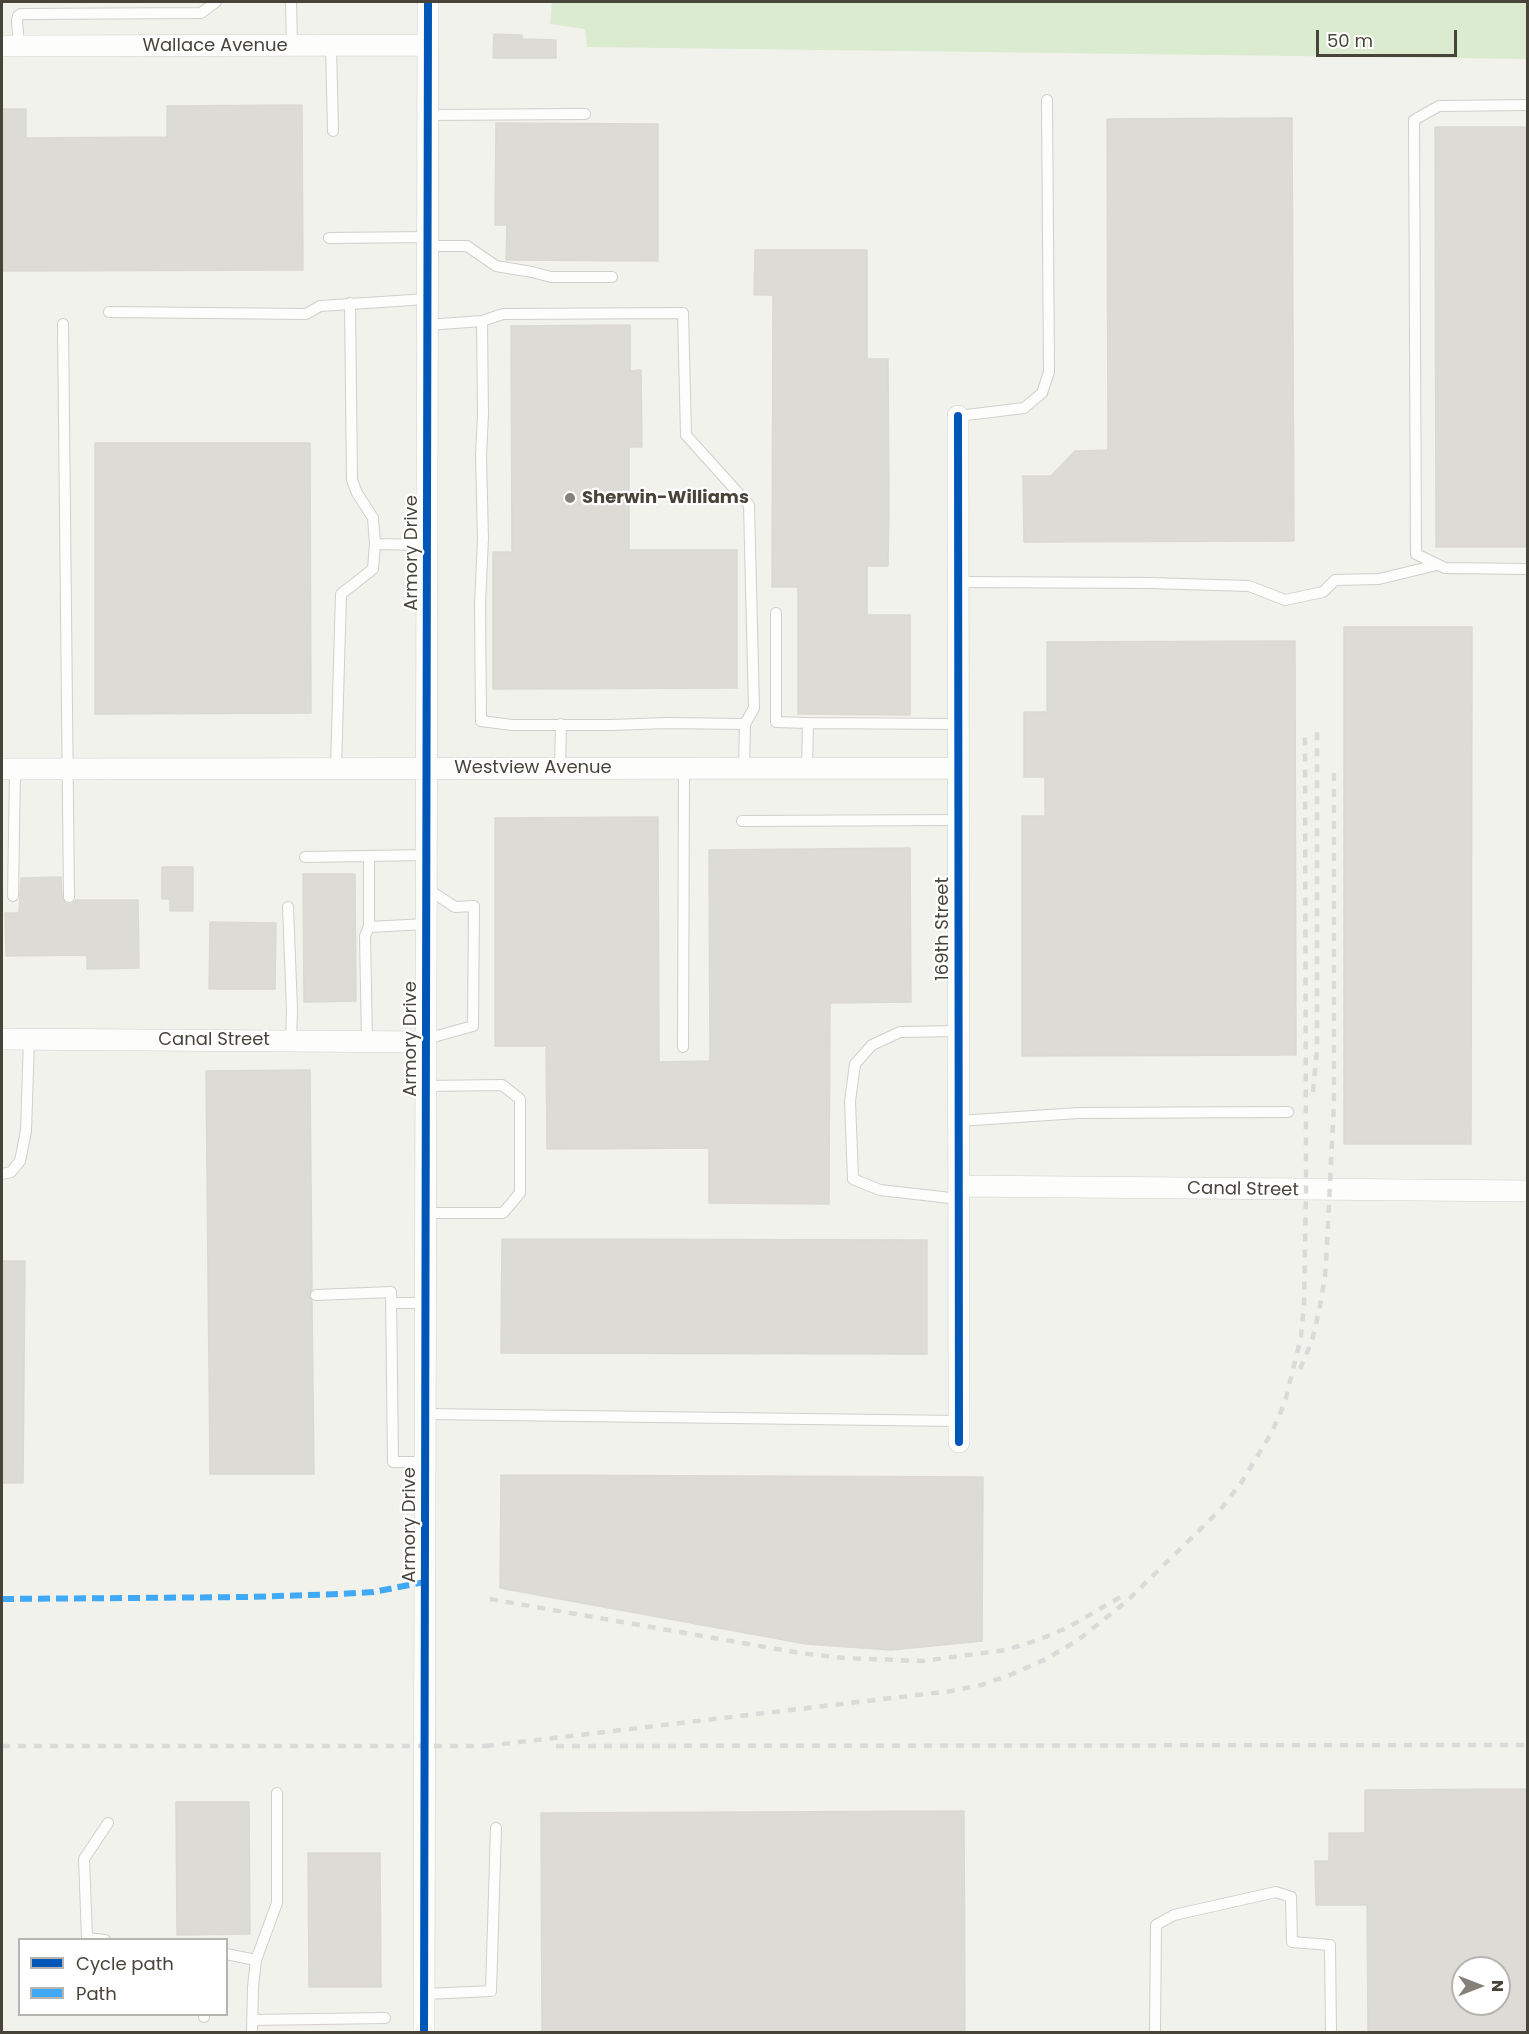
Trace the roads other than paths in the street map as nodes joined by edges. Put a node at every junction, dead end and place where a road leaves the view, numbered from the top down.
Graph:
1 (216, 2) edge
2 (291, 2) edge
3 (428, 2) edge
4 (292, 45) junction
5 (331, 45) junction
6 (428, 45) junction
7 (10, 46) edge
8 (1047, 100) dead end
9 (1527, 105) edge
10 (585, 114) dead end
11 (428, 115) junction
12 (333, 131) dead end
13 (329, 238) dead end
14 (427, 242) junction
15 (612, 277) dead end
16 (427, 299) junction
17 (350, 303) junction
18 (109, 312) dead end
19 (482, 321) junction
20 (63, 324) dead end
21 (427, 325) junction
22 (958, 416) joint
23 (375, 544) junction
24 (427, 544) junction
25 (1437, 565) junction
26 (1527, 569) edge
27 (958, 582) junction
28 (776, 613) dead end
29 (808, 723) junction
30 (561, 724) junction
31 (745, 724) junction
32 (957, 724) junction
33 (8, 768) edge
34 (66, 768) junction
35 (336, 768) junction
36 (426, 768) junction
37 (560, 768) junction
38 (684, 768) junction
39 (744, 768) junction
40 (807, 768) junction
41 (957, 768) junction
42 (957, 820) junction
43 (742, 821) dead end
44 (426, 855) junction
45 (369, 856) junction
46 (305, 857) dead end
47 (426, 888) junction
48 (13, 896) dead end
49 (69, 897) dead end
50 (288, 907) dead end
51 (426, 924) junction
52 (369, 927) junction
53 (959, 1031) junction
54 (2, 1039) edge
55 (29, 1039) junction
56 (426, 1040) junction
57 (291, 1041) junction
58 (367, 1041) junction
59 (683, 1047) dead end
60 (426, 1086) junction
61 (1288, 1112) dead end
62 (959, 1121) junction
63 (2, 1174) edge
64 (1527, 1191) edge
65 (959, 1193) junction
66 (426, 1213) junction
67 (316, 1295) dead end
68 (393, 1303) junction
69 (425, 1303) junction
70 (425, 1414) junction
71 (959, 1432) joint
72 (425, 1462) junction
73 (277, 1793) dead end
74 (108, 1823) dead end
75 (496, 1828) dead end
76 (87, 1938) edge
77 (228, 1954) edge
78 (256, 1960) junction
79 (424, 1994) junction
80 (385, 2018) dead end
81 (252, 2020) junction
82 (252, 2032) edge
83 (424, 2032) edge
84 (1155, 2032) edge
85 (1331, 2032) edge

1 - 7 lane
2 - 4 lane
3 - 6 street, Armory Drive
4 - 5 street, Wallace Avenue
4 - 7 street, Wallace Avenue
5 - 6 street, Wallace Avenue
5 - 12 lane
6 - 11 street, Armory Drive
8 - 22 lane
9 - 25 lane
10 - 11 lane
11 - 14 street, Armory Drive
13 - 14 lane
14 - 15 lane
14 - 16 street, Armory Drive
16 - 17 lane
16 - 21 street, Armory Drive
17 - 18 lane
17 - 23 lane
19 - 21 lane
19 - 30 lane
19 - 31 lane
20 - 34 lane
21 - 24 street, Armory Drive
22 - 27 street, 169th Street
23 - 24 lane
23 - 35 lane
24 - 36 street, Armory Drive
25 - 26 lane
25 - 27 lane
27 - 32 street, 169th Street
28 - 29 lane
29 - 32 lane
29 - 40 lane
30 - 31 lane
30 - 37 lane
31 - 39 lane
32 - 41 street, 169th Street
33 - 34 street, Westview Avenue
33 - 48 lane
34 - 35 street, Westview Avenue
34 - 49 lane
35 - 36 street, Westview Avenue
36 - 37 street, Westview Avenue
36 - 44 street, Armory Drive
37 - 38 street, Westview Avenue
38 - 39 street, Westview Avenue
38 - 59 lane
39 - 40 street, Westview Avenue
40 - 41 street, Westview Avenue
41 - 42 street, 169th Street
42 - 43 lane
42 - 53 street, 169th Street
44 - 45 lane
44 - 47 street, Armory Drive
45 - 46 lane
45 - 52 lane
47 - 51 street, Armory Drive
47 - 56 lane
50 - 57 lane
51 - 52 lane
51 - 56 street, Armory Drive
52 - 58 lane
53 - 62 street, 169th Street
53 - 65 lane
54 - 55 street, Canal Street
55 - 57 street, Canal Street
55 - 63 lane
56 - 58 street, Canal Street
56 - 60 street, Armory Drive
57 - 58 street, Canal Street
60 - 66 street, Armory Drive
60 - 66 lane
61 - 62 lane
62 - 65 street, 169th Street
64 - 65 street, Canal Street
65 - 71 street, 169th Street
66 - 69 street, Armory Drive
67 - 68 lane
68 - 69 lane
68 - 72 lane
69 - 70 street, Armory Drive
70 - 71 lane
70 - 72 street, Armory Drive
72 - 79 street, Armory Drive
73 - 78 lane
74 - 76 lane
75 - 79 lane
77 - 78 lane
78 - 81 lane
79 - 83 street, Armory Drive
80 - 81 lane
81 - 82 lane
84 - 85 lane

